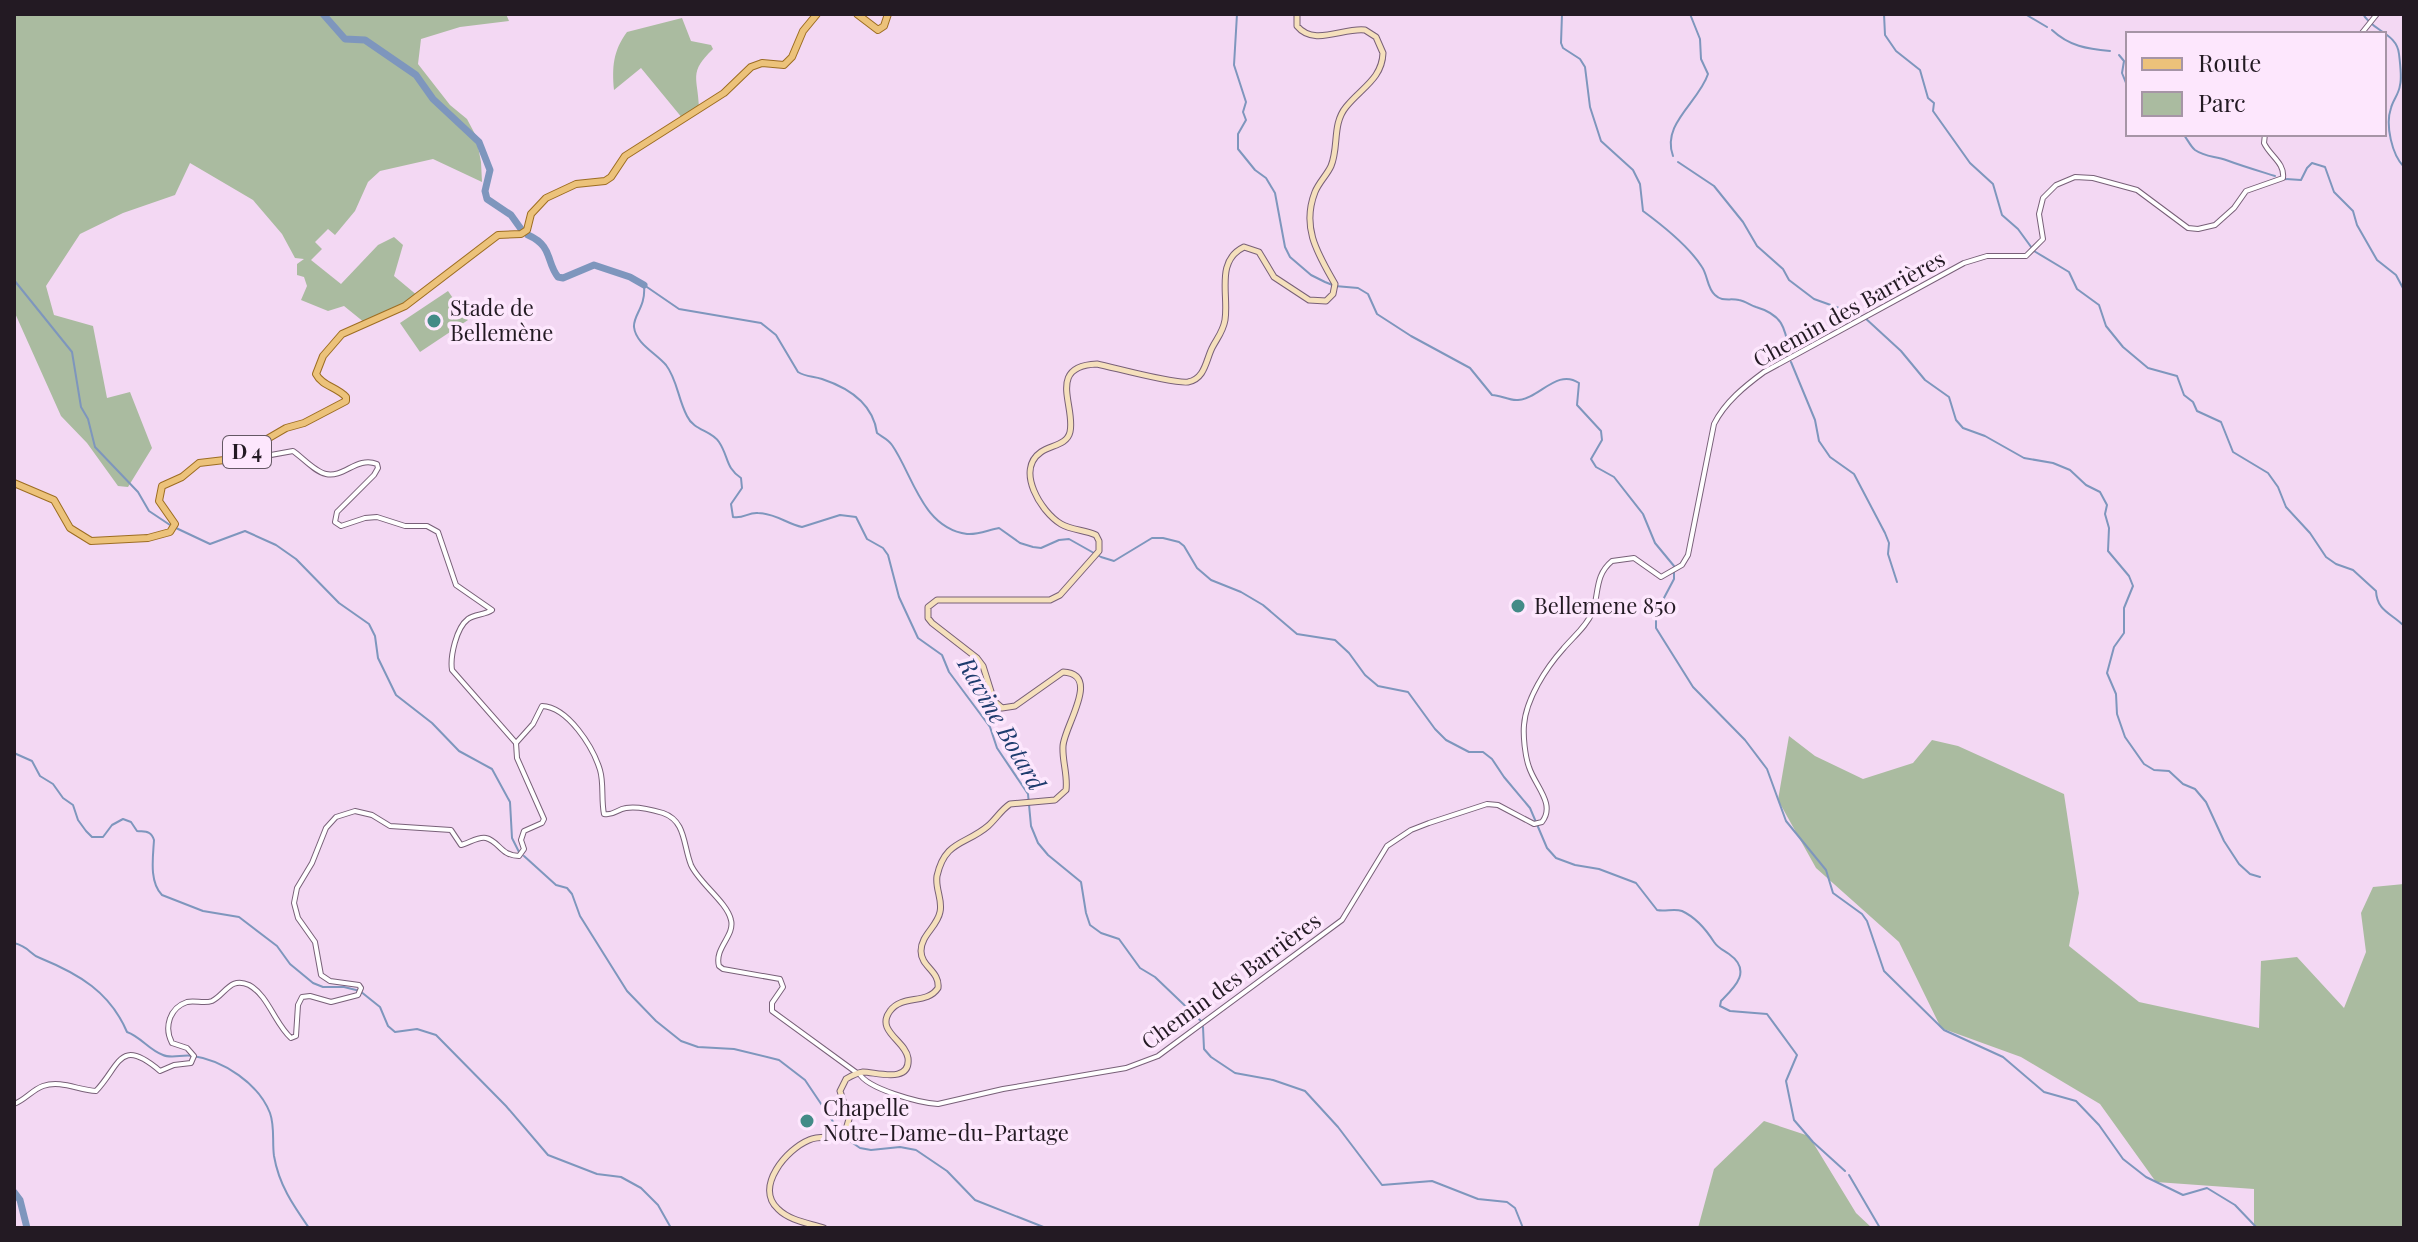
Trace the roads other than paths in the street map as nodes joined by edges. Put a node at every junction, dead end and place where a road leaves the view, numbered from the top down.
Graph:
1 (817, 14) edge
2 (857, 14) edge
3 (888, 14) edge
4 (1297, 14) edge
5 (2377, 14) edge
6 (2363, 32) edge
7 (2265, 136) edge
8 (233, 459) junction
9 (14, 483) edge
10 (516, 743) junction
11 (858, 1073) junction
12 (14, 1104) edge
13 (824, 1228) edge

1 - 8 main road, D 4
2 - 3 main road
4 - 11 main road
5 - 6 street
7 - 11 street, Chemin des Barrières
8 - 9 main road, D 4
8 - 10 street
10 - 11 street
10 - 12 street
11 - 13 main road

